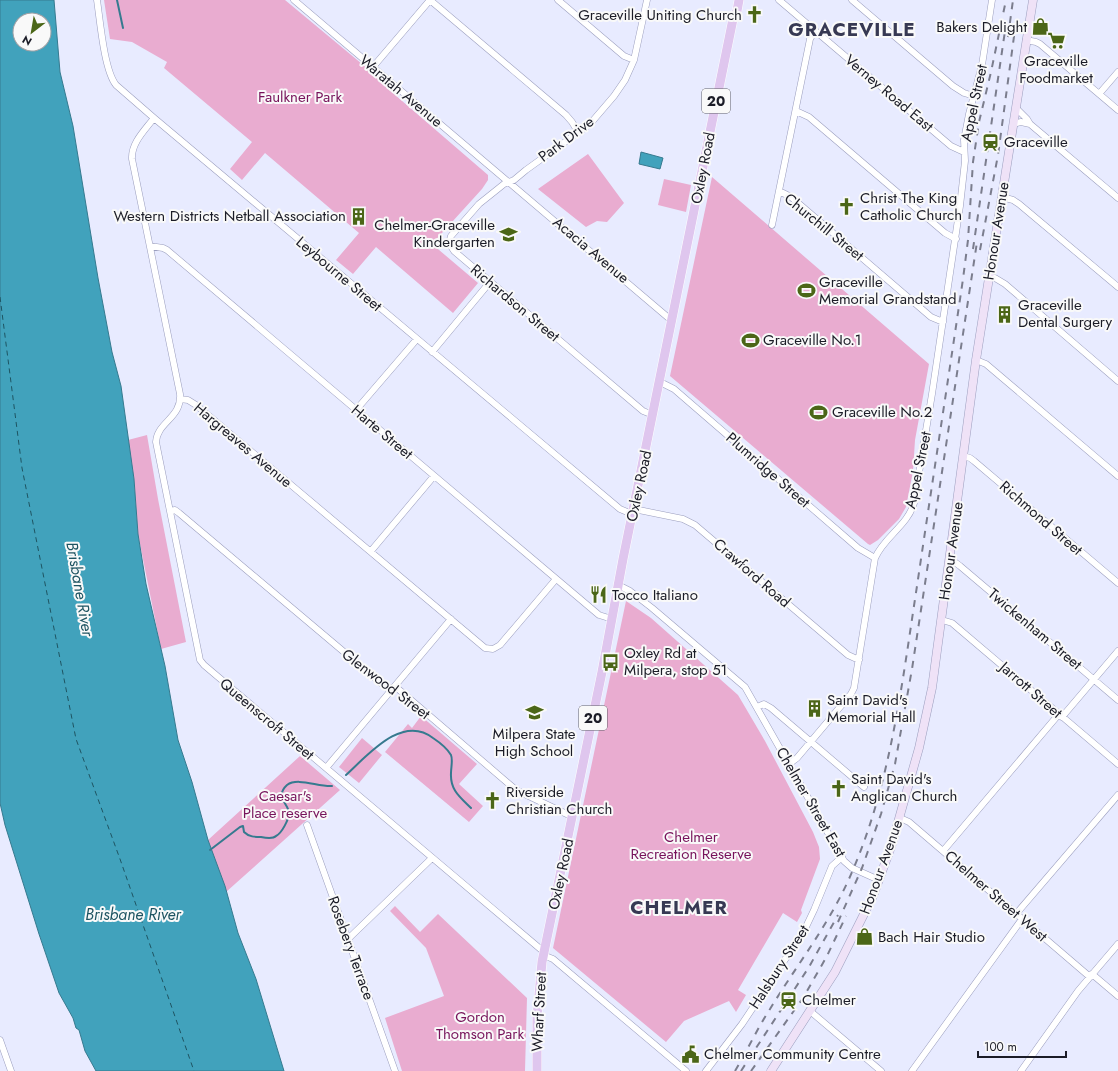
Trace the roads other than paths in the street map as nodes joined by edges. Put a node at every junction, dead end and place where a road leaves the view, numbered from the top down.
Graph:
1 (97, 0) edge
2 (294, 0) edge
3 (430, 0) edge
4 (558, 0) edge
5 (647, 0) edge
6 (733, 0) edge
7 (739, 0) edge
8 (779, 0) edge
9 (852, 0) edge
10 (985, 0) edge
11 (1033, 0) edge
12 (991, 2) edge
13 (732, 19) junction
14 (815, 30) junction
15 (1026, 40) junction
16 (634, 60) junction
17 (373, 67) junction
18 (1118, 72) edge
19 (1099, 94) junction
20 (974, 96) junction
21 (1016, 108) junction
22 (1118, 110) edge
23 (796, 111) junction
24 (154, 118) junction
25 (1013, 124) junction
26 (1030, 124) junction
27 (578, 132) junction
28 (964, 152) junction
29 (509, 182) junction
30 (779, 191) junction
31 (1002, 197) junction
32 (1118, 198) edge
33 (772, 225) dead end
34 (956, 239) junction
35 (150, 246) junction
36 (989, 276) junction
37 (490, 282) junction
38 (1118, 287) edge
39 (672, 320) junction
40 (943, 322) junction
41 (417, 339) junction
42 (432, 352) junction
43 (976, 360) junction
44 (1118, 381) edge
45 (660, 382) junction
46 (180, 399) junction
47 (356, 410) junction
48 (653, 415) junction
49 (963, 456) junction
50 (434, 476) junction
51 (1118, 476) edge
52 (170, 511) junction
53 (633, 512) junction
54 (370, 552) junction
55 (875, 558) junction
56 (949, 562) junction
57 (556, 578) junction
58 (1118, 584) edge
59 (618, 585) junction
60 (451, 619) junction
61 (612, 619) junction
62 (942, 620) junction
63 (1118, 651) edge
64 (859, 660) junction
65 (1094, 679) junction
66 (393, 688) junction
67 (1118, 700) edge
68 (757, 707) junction
69 (1061, 715) junction
70 (810, 742) junction
71 (789, 764) junction
72 (1118, 764) edge
73 (326, 768) junction
74 (864, 787) dead end
75 (1118, 795) edge
76 (573, 817) junction
77 (900, 818) junction
78 (307, 825) dead end
79 (943, 851) junction
80 (432, 858) junction
81 (842, 858) junction
82 (880, 880) junction
83 (1019, 916) junction
84 (348, 939) junction
85 (1118, 944) edge
86 (543, 954) junction
87 (1091, 976) junction
88 (1118, 996) edge
89 (810, 1011) junction
90 (0, 1040) edge
91 (2, 1054) edge
92 (11, 1071) edge
93 (395, 1071) edge
94 (537, 1071) edge
95 (686, 1071) edge
96 (706, 1071) edge
97 (771, 1071) edge
98 (881, 1071) edge
99 (912, 1071) edge
100 (1021, 1071) edge

1 - 24 street, Leybourne Street
2 - 17 street, Waratah Avenue
3 - 17 street
3 - 27 street
4 - 16 street
5 - 16 street, Park Drive
6 - 13 main road, Oxley Road / 20
7 - 13 main road, Oxley Road / 20
8 - 14 street, Verney Road East
9 - 20 street
10 - 12 street
11 - 15 main road, Honour Avenue
12 - 20 street, Appel Street
13 - 39 main road, Oxley Road / 20
14 - 23 street
14 - 28 street, Verney Road East
15 - 19 street
15 - 21 main road, Honour Avenue
16 - 27 street, Park Drive
17 - 29 street, Waratah Avenue
18 - 19 street
19 - 22 street
20 - 28 street, Appel Street
21 - 25 main road, Honour Avenue
21 - 26 street
23 - 30 street
23 - 34 street
24 - 35 street, Hargreaves Avenue
24 - 41 street, Leybourne Street
25 - 26 street
25 - 31 main road, Honour Avenue
26 - 32 street
27 - 29 street, Park Drive
28 - 34 street, Appel Street
29 - 37 street, Richardson Street
29 - 39 street, Acacia Avenue
30 - 33 street
30 - 40 street, Churchill Street
31 - 36 main road, Honour Avenue
31 - 38 street
34 - 40 street, Appel Street
35 - 46 street, Hargreaves Avenue
35 - 47 street, Harte Street
36 - 43 main road, Honour Avenue
36 - 44 street
37 - 42 street
37 - 48 street, Richardson Street
39 - 45 main road, Oxley Road / 20
40 - 55 street, Appel Street
41 - 42 street, Leybourne Street
41 - 47 street
42 - 53 street, Leybourne Street
43 - 49 main road, Honour Avenue
43 - 51 street
45 - 48 main road, Oxley Road / 20
45 - 55 street, Plumridge Street
46 - 52 street, Queenscroft Street
46 - 54 street, Hargreaves Avenue
47 - 50 street, Harte Street
48 - 53 main road, Oxley Road / 20
49 - 56 main road, Honour Avenue
49 - 58 street, Richmond Street
50 - 54 street
50 - 57 street, Harte Street
52 - 66 street, Glenwood Street
52 - 73 street, Queenscroft Street
53 - 59 main road, Oxley Road / 20
53 - 64 street, Crawford Road
54 - 60 street, Hargreaves Avenue
55 - 64 street, Appel Street
56 - 62 main road, Honour Avenue
56 - 65 street, Twickenham Street
57 - 60 street, Hargreaves Avenue
57 - 61 street, Harte Street
59 - 61 main road, Oxley Road / 20
59 - 68 street, Chelmer Street East
60 - 66 street
61 - 76 main road, Oxley Road / 20
62 - 69 street, Jarrott Street
62 - 77 main road, Honour Avenue
63 - 65 street
64 - 70 street, Appel Street
65 - 67 street, Twickenham Street
65 - 69 street
66 - 73 street
66 - 76 street, Glenwood Street
68 - 70 street, Chelmer Street East
68 - 71 street, Chelmer Street East
69 - 72 street, Jarrott Street
69 - 79 street
70 - 71 street, Appel Street
70 - 74 street, Chelmer Street East
71 - 81 street, Chelmer Street East
73 - 80 street, Queenscroft Street
75 - 83 street
76 - 86 main road, Oxley Road / 20
77 - 79 street, Chelmer Street West
77 - 82 main road, Honour Avenue
78 - 84 street, Rosebery Terrace
79 - 83 street, Chelmer Street West
80 - 84 street
80 - 86 street, Queenscroft Street
81 - 82 street, Chelmer Street East
81 - 96 street, Halsbury Street
82 - 89 main road, Honour Avenue
83 - 87 street, Chelmer Street West
83 - 99 street
84 - 93 street, Rosebery Terrace
85 - 87 street
86 - 94 main road, Wharf Street / 20
86 - 95 street, Queenscroft Street
87 - 88 street, Chelmer Street West
87 - 100 street
89 - 97 main road, Honour Avenue
89 - 98 street
90 - 91 street
91 - 92 street

